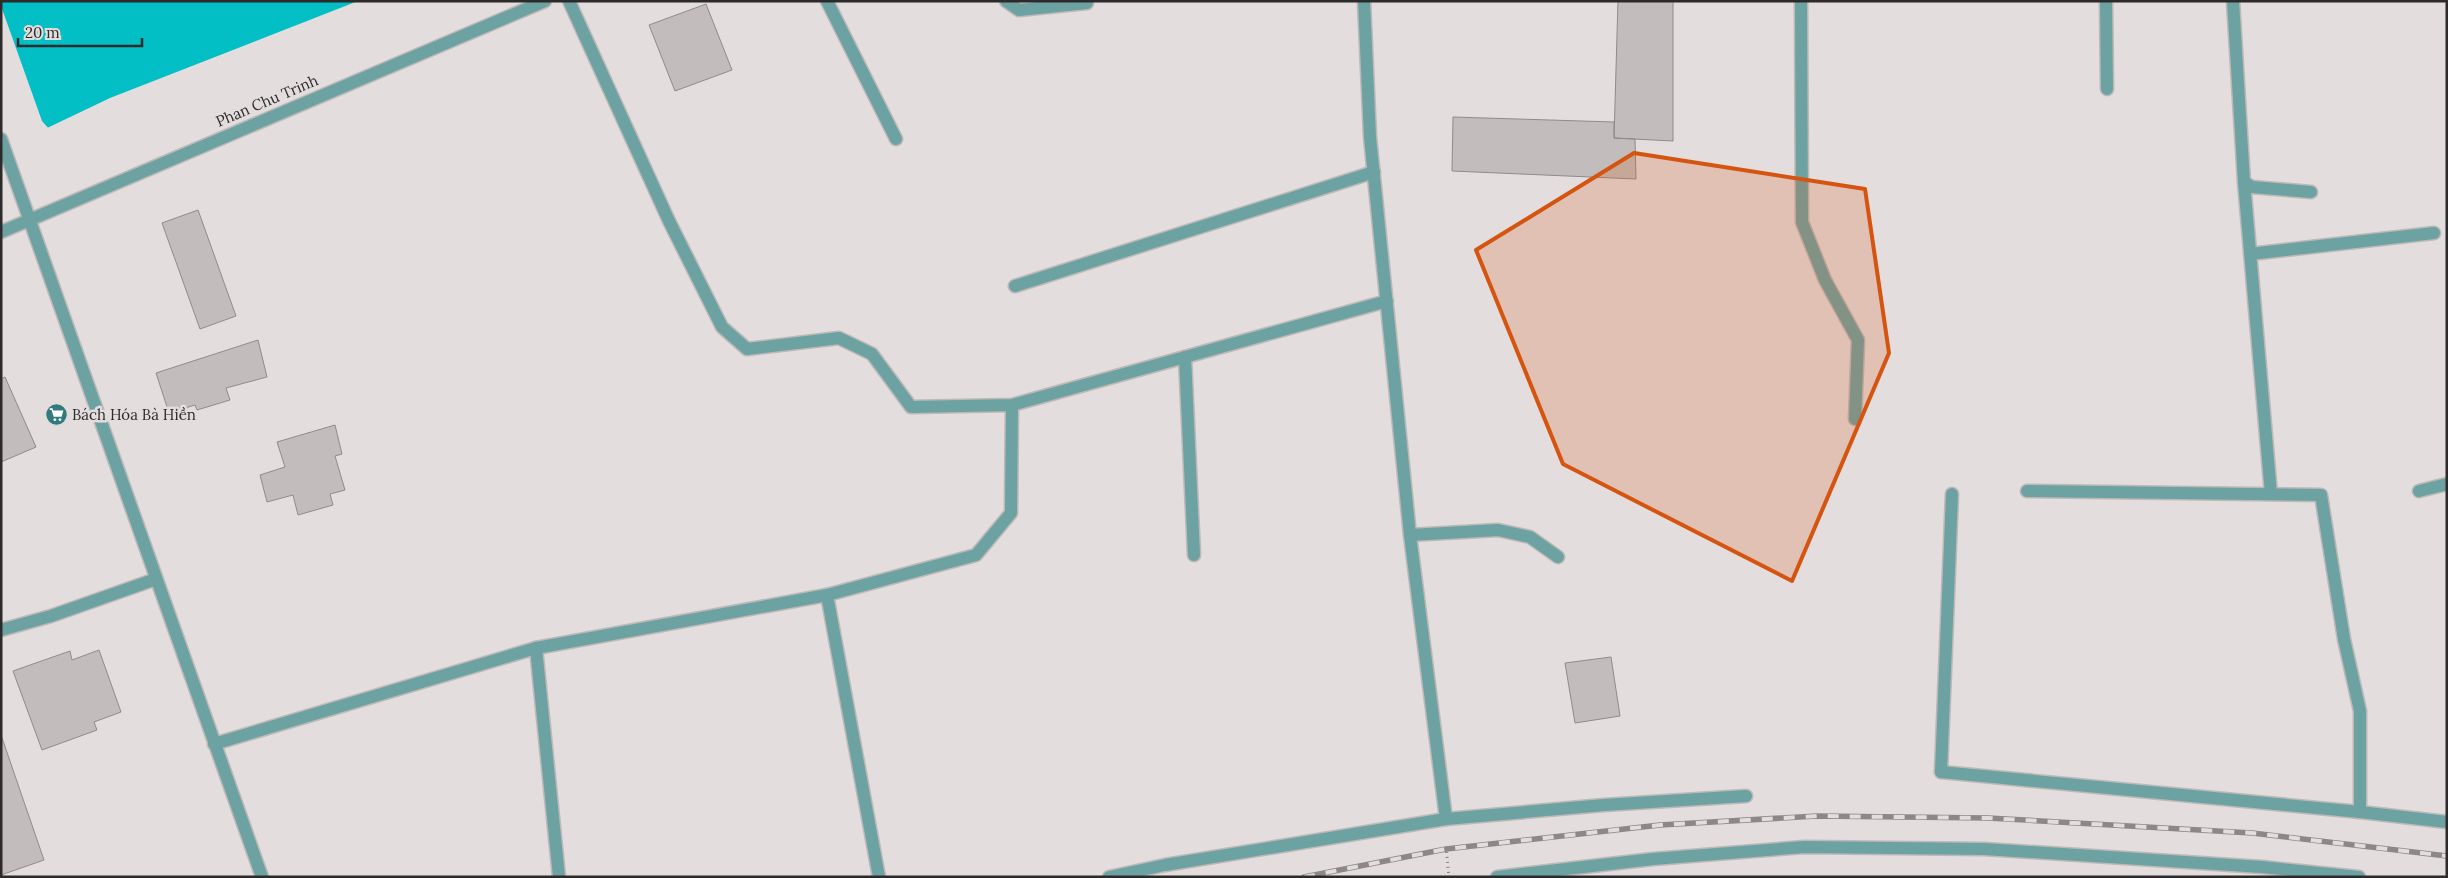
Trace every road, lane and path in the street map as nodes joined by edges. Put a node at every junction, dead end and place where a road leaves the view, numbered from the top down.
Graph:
1 (545, 1) edge
2 (569, 1) edge
3 (827, 1) edge
4 (1006, 1) edge
5 (1364, 1) edge
6 (1801, 1) edge
7 (2106, 1) edge
8 (2233, 1) edge
9 (1087, 3) dead end
10 (2107, 89) dead end
11 (1, 139) edge
12 (896, 139) dead end
13 (1374, 172) junction
14 (2244, 182) junction
15 (2310, 192) dead end
16 (28, 220) junction
17 (1, 232) edge
18 (2434, 233) dead end
19 (2250, 254) junction
20 (1015, 286) dead end
21 (1387, 301) junction
22 (1185, 357) junction
23 (1012, 405) junction
24 (1854, 418) dead end
25 (2447, 484) edge
26 (2027, 491) dead end
27 (2419, 491) dead end
28 (1952, 494) dead end
29 (2271, 494) junction
30 (1410, 535) junction
31 (1194, 555) dead end
32 (1558, 557) dead end
33 (156, 579) junction
34 (827, 595) junction
35 (1, 630) edge
36 (536, 648) junction
37 (214, 744) junction
38 (1746, 796) dead end
39 (2360, 812) junction
40 (1446, 819) junction
41 (2447, 822) edge
42 (2262, 872) edge
43 (262, 877) edge
44 (559, 877) edge
45 (879, 877) edge
46 (1109, 877) edge
47 (1497, 877) edge
48 (2359, 877) edge

1 - 16 street, Phan Chu Trinh
2 - 23 street
3 - 12 street
4 - 9 street
5 - 13 street
6 - 24 street
7 - 10 street
8 - 14 street
11 - 16 street
13 - 20 street
13 - 21 street
14 - 15 street
14 - 19 street
16 - 17 street, Phan Chu Trinh
16 - 33 street
18 - 19 street
19 - 29 street
21 - 22 street
21 - 30 street
22 - 23 street
22 - 31 street
23 - 34 street
25 - 27 street
26 - 29 street
28 - 39 street
29 - 39 street
30 - 32 street
30 - 40 street
33 - 35 street
33 - 37 street
34 - 36 street
34 - 45 street
36 - 37 street
36 - 44 street
37 - 43 street
38 - 40 street
39 - 41 street
40 - 46 street
42 - 47 street
42 - 48 street

